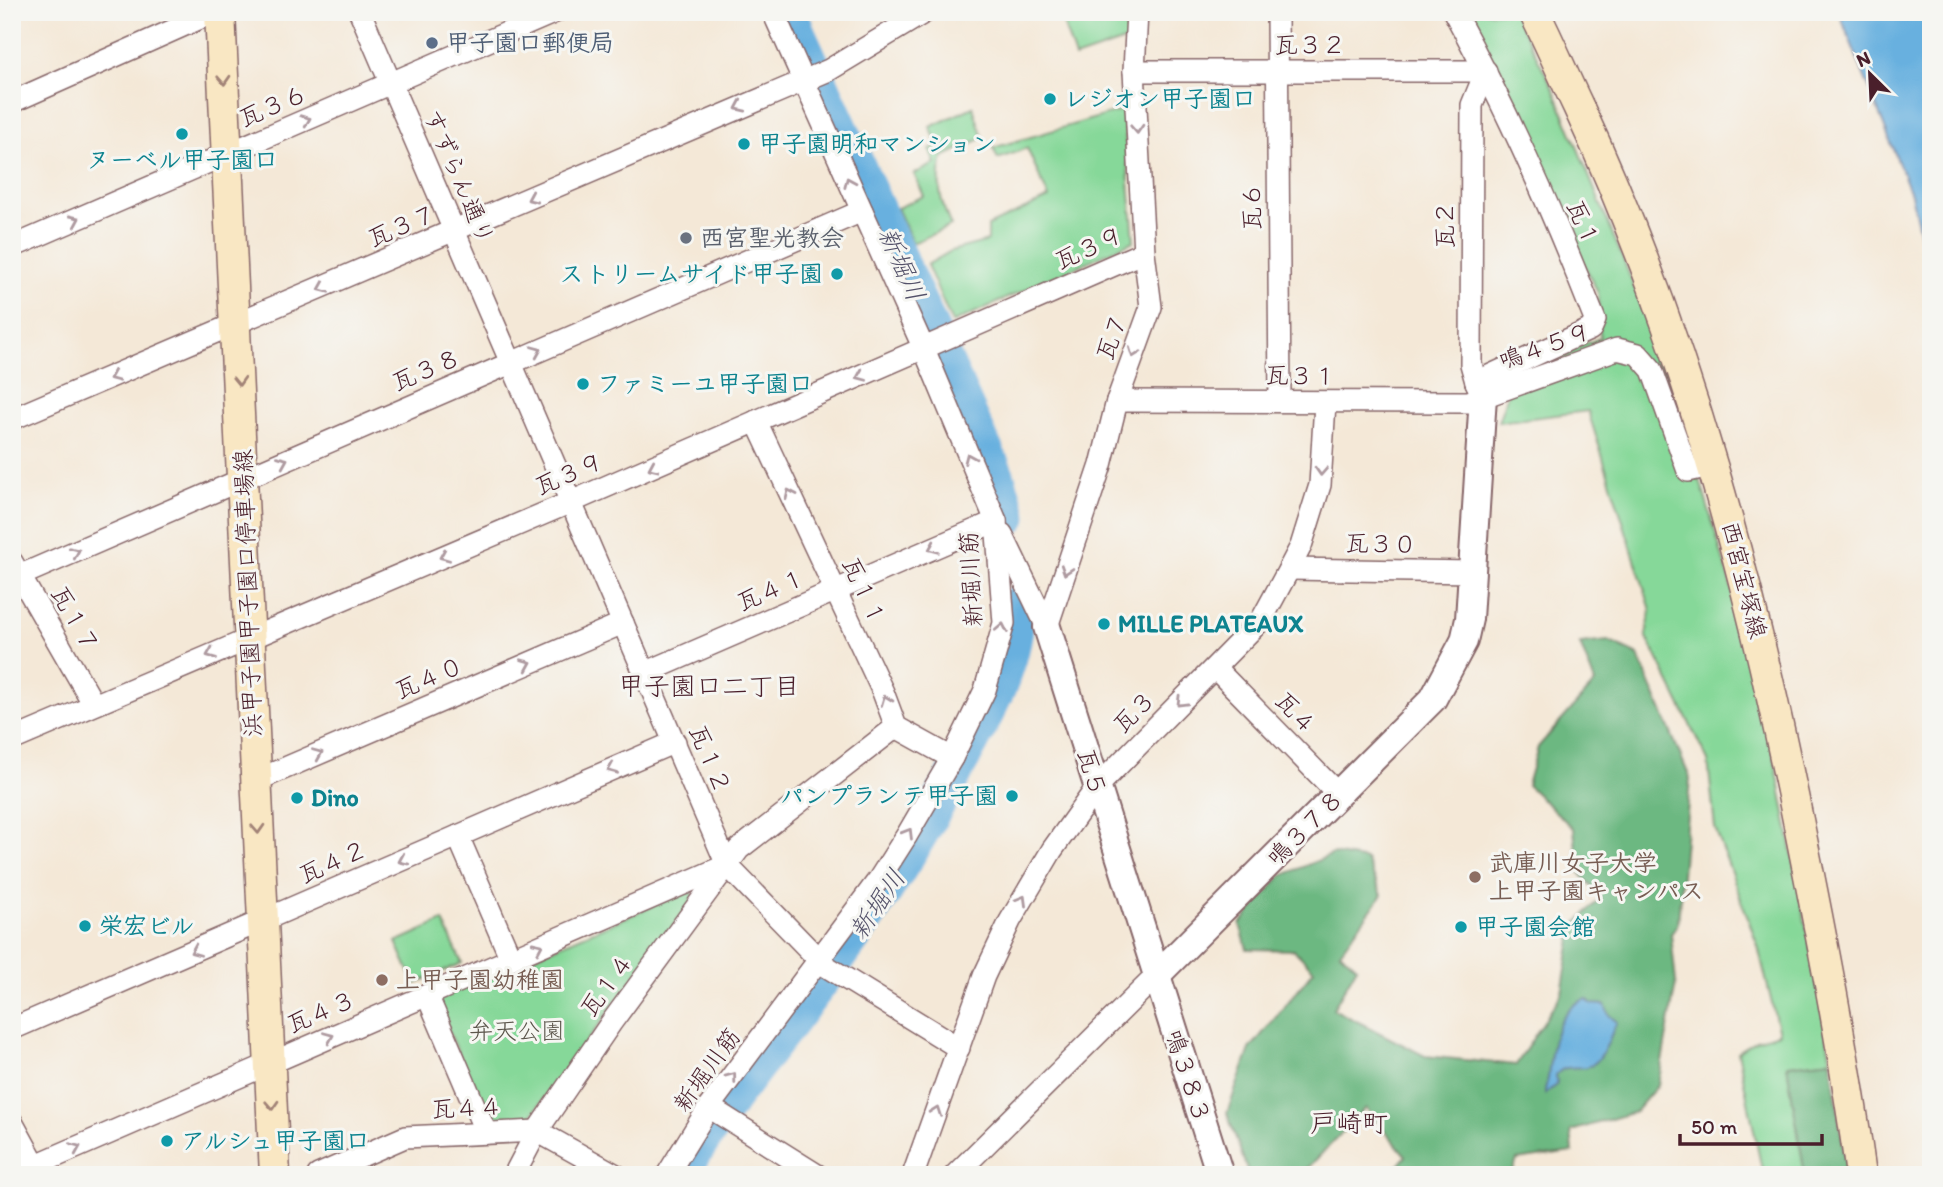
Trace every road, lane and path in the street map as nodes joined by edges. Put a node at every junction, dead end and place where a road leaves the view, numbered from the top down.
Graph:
1 (214, 12) edge
2 (220, 12) edge
3 (360, 12) edge
4 (555, 12) edge
5 (772, 12) edge
6 (925, 12) edge
7 (1137, 12) edge
8 (1277, 12) edge
9 (1454, 12) edge
10 (1534, 12) edge
11 (1134, 71) junction
12 (1277, 71) junction
13 (1486, 71) junction
14 (813, 77) junction
15 (391, 85) junction
16 (12, 102) edge
17 (228, 153) junction
18 (862, 211) junction
19 (455, 232) junction
20 (12, 247) edge
21 (1144, 252) junction
22 (237, 326) junction
23 (934, 345) junction
24 (511, 362) junction
25 (1479, 389) junction
26 (1117, 401) junction
27 (1280, 401) junction
28 (1325, 403) junction
29 (12, 419) edge
30 (755, 421) junction
31 (1714, 465) junction
32 (243, 478) junction
33 (571, 502) junction
34 (996, 521) junction
35 (1289, 569) junction
36 (15, 572) edge
37 (1473, 572) junction
38 (835, 590) junction
39 (623, 623) junction
40 (1047, 627) junction
41 (251, 638) junction
42 (1215, 668) junction
43 (645, 673) junction
44 (93, 703) junction
45 (896, 727) junction
46 (12, 740) edge
47 (675, 742) junction
48 (952, 758) junction
49 (255, 781) junction
50 (1097, 786) junction
51 (1339, 795) junction
52 (458, 836) junction
53 (727, 865) junction
54 (263, 921) junction
55 (511, 959) junction
56 (826, 965) junction
57 (1156, 976) junction
58 (428, 995) junction
59 (12, 1029) edge
60 (959, 1048) junction
61 (270, 1062) junction
62 (717, 1112) junction
63 (12, 1122) edge
64 (537, 1131) junction
65 (486, 1133) junction
66 (38, 1170) edge
67 (13, 1175) edge
68 (275, 1175) edge
69 (318, 1175) edge
70 (514, 1175) edge
71 (616, 1175) edge
72 (667, 1175) edge
73 (817, 1175) edge
74 (913, 1175) edge
75 (955, 1175) edge
76 (1220, 1175) edge
77 (1861, 1175) edge

1 - 16 street
2 -> 17 main road, 浜甲子園甲子園口停車場線
3 - 15 street, すずらん通り
4 - 15 street, 瓦３６
5 - 14 street, 新堀川筋
6 - 14 street, 瓦３７
7 - 11 street, 瓦７
8 - 12 street, 瓦６
9 - 13 street, 瓦１
10 - 31 main road, 西宮宝塚線
11 - 12 street, 瓦３２
11 -> 21 street, 瓦７
12 - 13 street, 瓦３２
12 - 27 street, 瓦６
13 - 25 street, 瓦２
13 - 25 street, 瓦１
18 -> 14 street, 新堀川筋
14 -> 19 street, 瓦３７
17 -> 15 street, 瓦３６
15 - 19 street, すずらん通り
20 -> 17 street, 瓦３６
17 - 22 main road, 浜甲子園甲子園口停車場線
18 - 23 street, 新堀川筋
24 -> 18 street, 瓦３８
19 -> 22 street, 瓦３７
19 - 24 street, すずらん通り
21 - 23 street, 瓦３９
21 -> 26 street, 瓦７
22 -> 29 street, 瓦３７
22 -> 32 main road, 浜甲子園甲子園口停車場線
23 -> 30 street, 瓦３９
34 -> 23 street, 新堀川筋
32 -> 24 street, 瓦３８
24 - 33 street, 瓦１２
25 - 28 street, 瓦３１
25 - 31 street, 鳴４５９
25 - 37 street, 鳴３７８
26 - 27 street, 瓦３１
26 -> 40 street, 瓦７
27 - 28 street, 瓦３１
28 -> 35 street, 瓦３
30 -> 33 street, 瓦３９
38 -> 30 street, 瓦１１
31 - 77 main road, 西宮宝塚線
36 -> 32 street, 瓦３８
32 - 41 main road, 浜甲子園甲子園口停車場線
33 - 39 street, 瓦１２
33 -> 41 street, 瓦３９
34 -> 38 street, 瓦４１
34 - 40 street, 瓦５
48 -> 34 street, 新堀川筋
35 - 37 street, 瓦３０
35 - 42 street, 瓦３
36 - 44 street, 瓦１７
37 - 51 street, 鳴３７８
38 - 43 street, 瓦４１
45 -> 38 street, 瓦１１
39 - 43 street, 瓦１２
49 -> 39 street, 瓦４０
40 - 50 street, 瓦５
41 -> 44 street, 瓦３９
41 - 49 main road, 浜甲子園甲子園口停車場線
42 -> 50 street, 瓦３
42 - 51 street, 瓦４
43 - 47 street, 瓦１２
44 - 46 street, 瓦３９
45 - 48 street
45 - 53 street, 瓦１４
47 -> 52 street, 瓦４２
47 - 53 street, 瓦１２
56 -> 48 street, 新堀川筋
49 -> 54 main road, 浜甲子園甲子園口停車場線
50 - 57 street, 瓦５
60 -> 50 street, 瓦３
51 - 57 street, 鳴３７８
52 -> 54 street, 瓦４２
52 - 55 street
55 -> 53 street, 瓦４３
53 - 56 street, 瓦１２
53 - 64 street, 瓦１４
54 -> 59 street, 瓦４２
54 - 61 main road, 浜甲子園甲子園口停車場線
55 - 58 street, 瓦４３
56 - 60 street, 瓦１２
62 -> 56 street, 新堀川筋
57 - 75 street, 鳴３７８
57 - 76 street, 鳴３８３
61 -> 58 street, 瓦４３
58 - 65 street
74 -> 60 street, 瓦３
66 -> 61 street, 瓦４３
61 -> 68 main road, 浜甲子園甲子園口停車場線
62 - 72 street, 新堀川筋
62 - 73 street
63 - 66 street
64 - 65 street, 瓦４４
64 - 70 street, 瓦１４
64 - 71 street, 瓦４４
65 - 69 street, 瓦４４
66 - 67 street, 瓦４３

